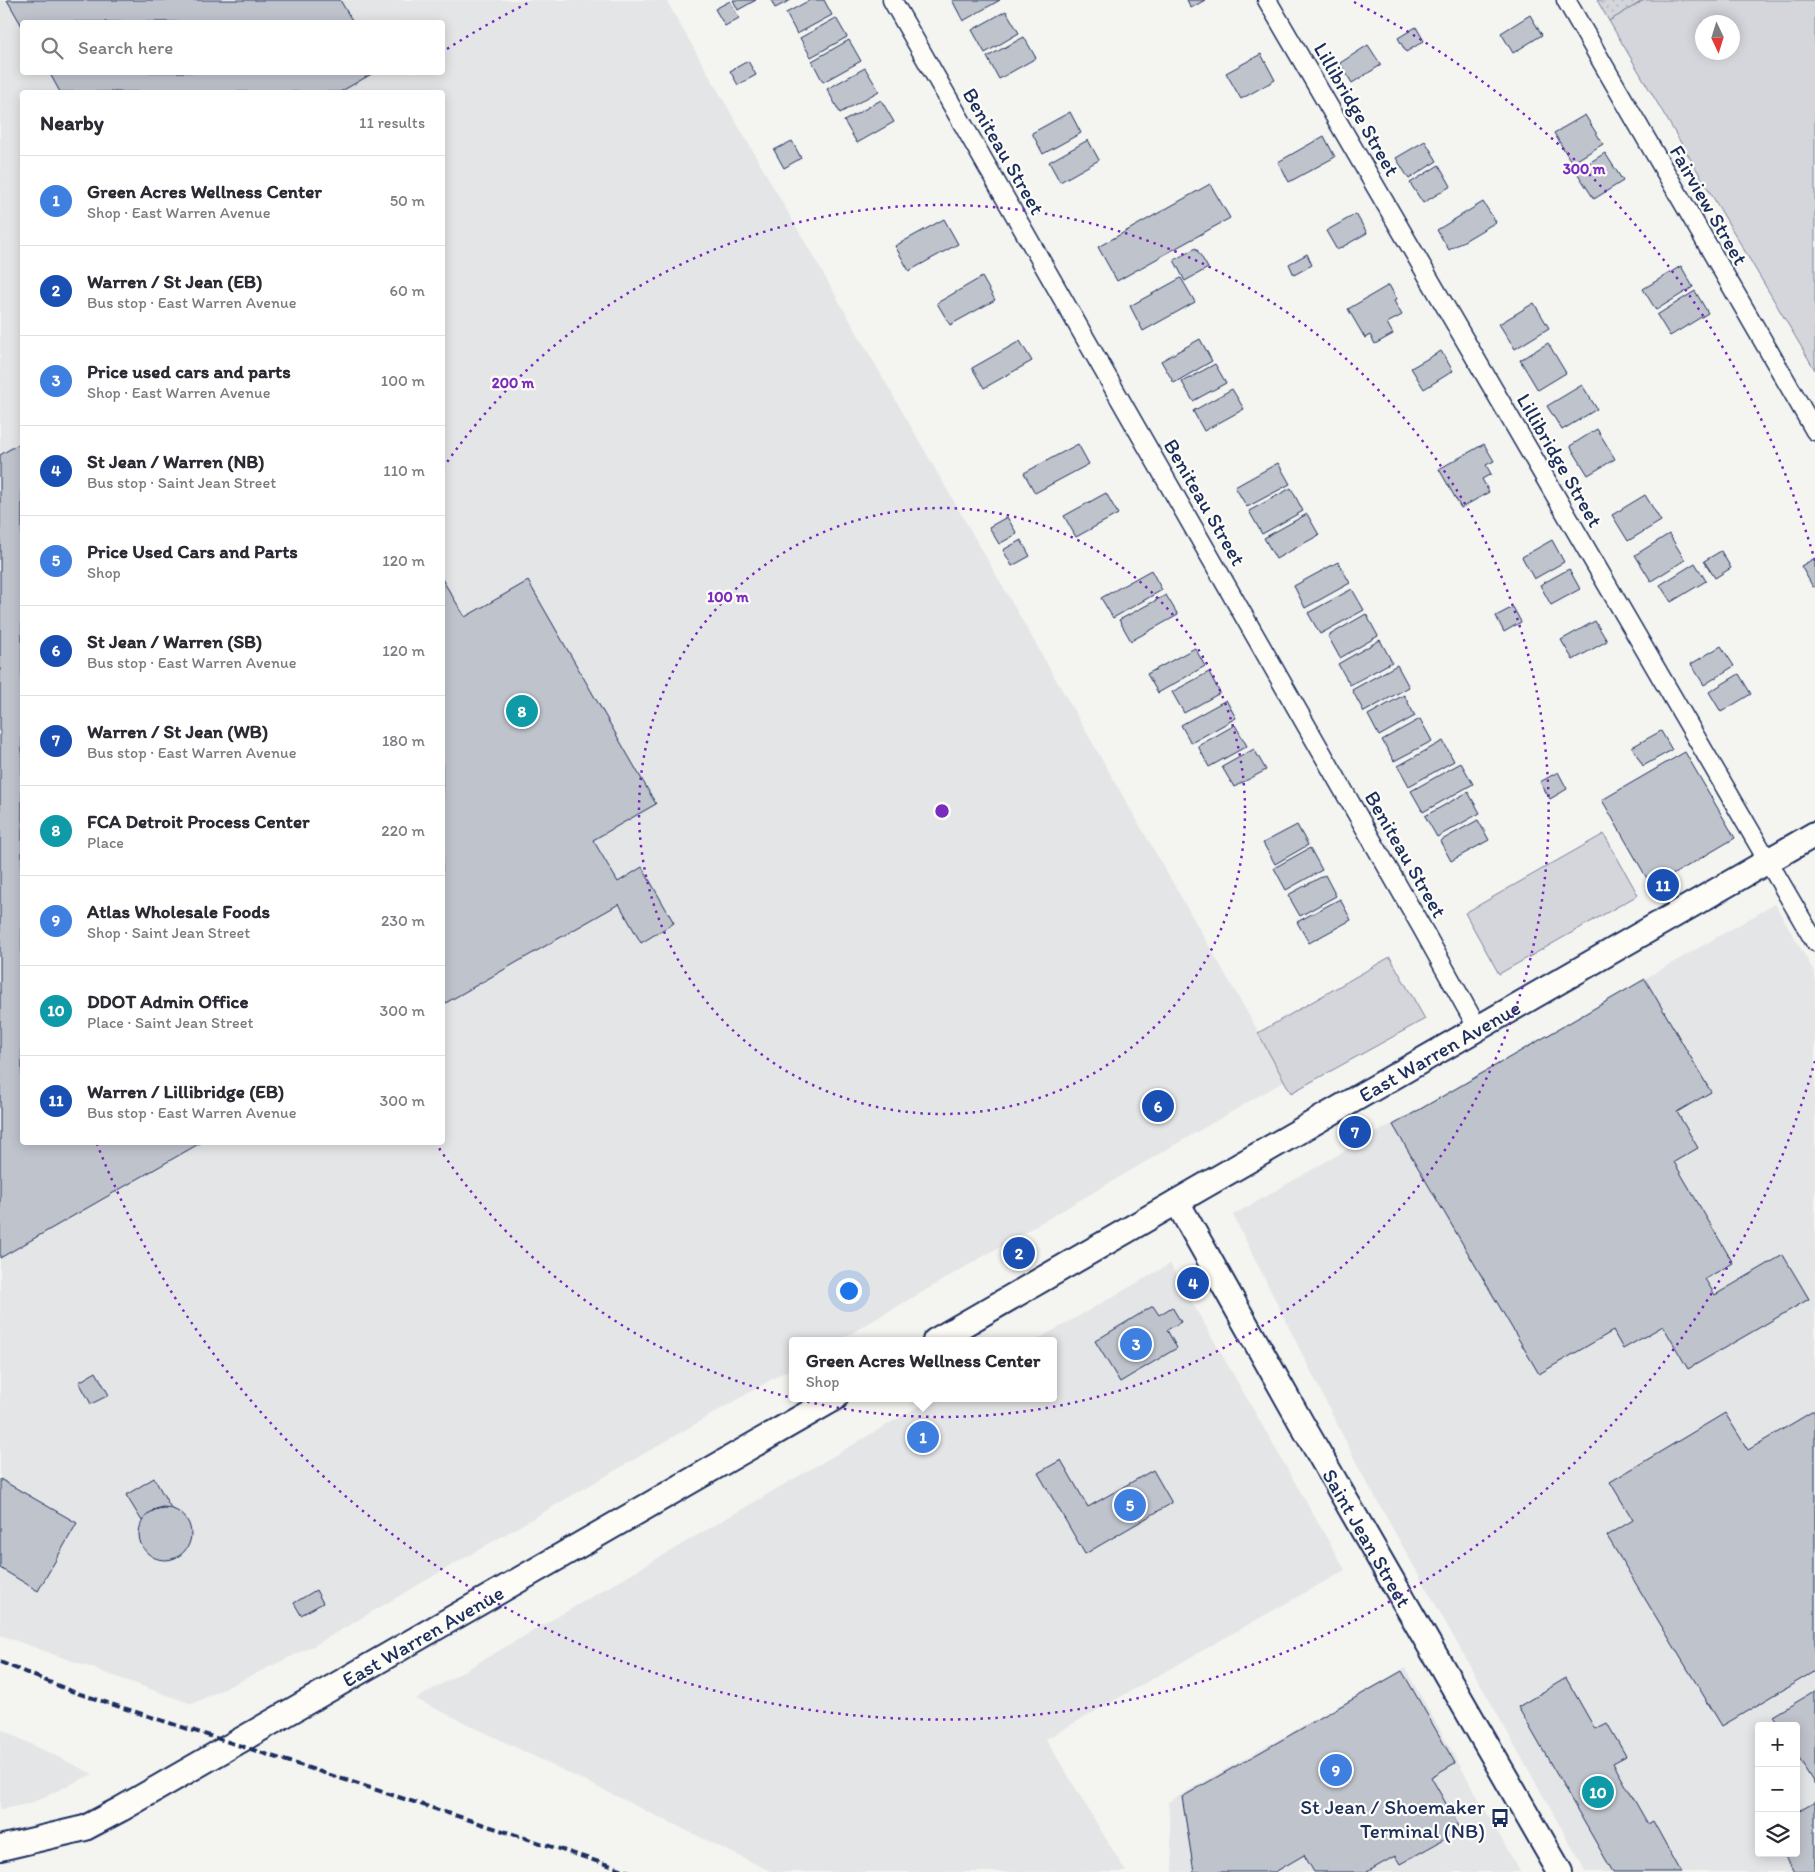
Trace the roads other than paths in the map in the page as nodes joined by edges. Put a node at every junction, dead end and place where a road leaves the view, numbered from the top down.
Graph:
1 (892, 0) edge
2 (1267, 0) edge
3 (1566, 0) edge
4 (1815, 431) edge
5 (1815, 834) edge
6 (1768, 862) junction
7 (1815, 942) edge
8 (1477, 1027) junction
9 (1177, 1202) junction
10 (942, 1337) edge
11 (828, 1402) edge
12 (0, 1848) edge
13 (1560, 1872) edge

1 - 8 street, Beniteau Street
2 - 6 street, Lillibridge Street
3 - 4 street, Fairview Street
5 - 6 main road, East Warren Avenue
6 - 7 street, Lillibridge Street
6 - 8 main road, East Warren Avenue
8 - 9 main road, East Warren Avenue
9 - 10 main road, East Warren Avenue
9 - 13 main road, Saint Jean Street
11 - 12 main road, East Warren Avenue

